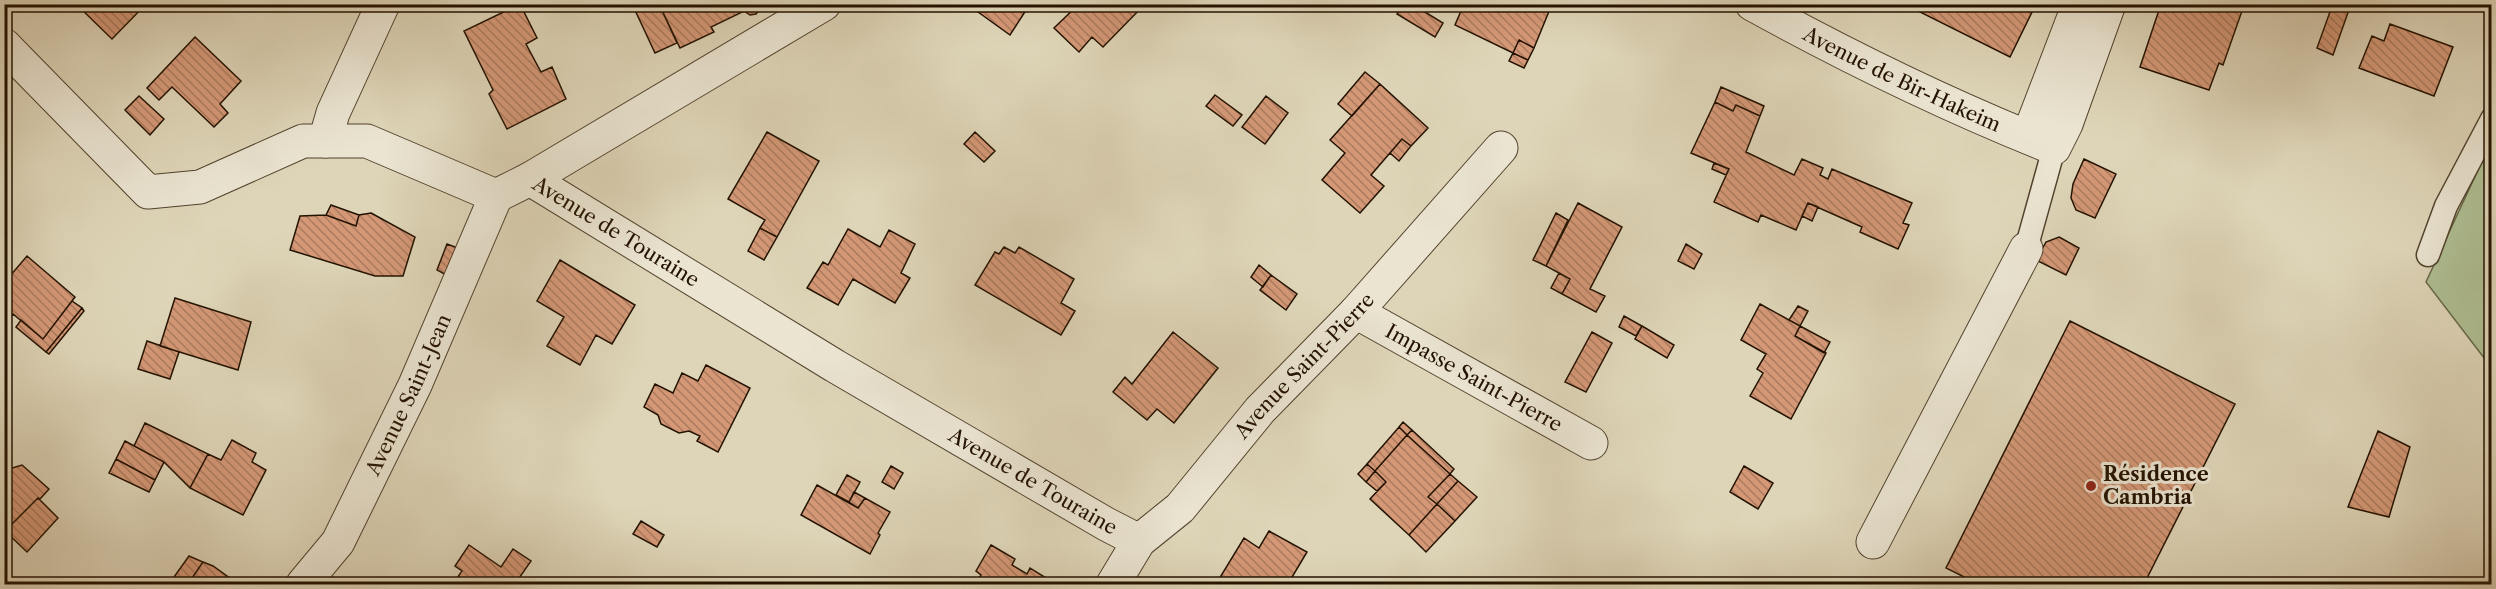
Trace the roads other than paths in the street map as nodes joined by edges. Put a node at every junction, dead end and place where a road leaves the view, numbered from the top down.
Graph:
1 (383, 4) edge
2 (824, 4) edge
3 (1752, 4) edge
4 (2079, 4) edge
5 (2109, 4) edge
6 (4, 45) edge
7 (2492, 119) edge
8 (325, 141) junction
9 (2041, 143) junction
10 (1501, 148) dead end
11 (530, 179) junction
12 (496, 196) junction
13 (2026, 249) joint
14 (2428, 255) dead end
15 (1356, 312) junction
16 (1591, 443) dead end
17 (1139, 541) junction
18 (1873, 542) dead end
19 (303, 585) edge
20 (1113, 585) edge

1 - 8 street
2 - 11 street
3 - 9 street, Avenue de Bir-Hakeim
4 - 9 street
5 - 9 street
6 - 8 street
7 - 14 lane
8 - 12 street
9 - 13 lane
10 - 15 street, Avenue Saint-Pierre
11 - 12 street, Avenue de Touraine
11 - 17 street, Avenue de Touraine
12 - 19 street, Avenue Saint-Jean
13 - 18 street
15 - 16 street, Impasse Saint-Pierre
15 - 17 street, Avenue Saint-Pierre
17 - 20 street, Avenue Saint-Pierre

